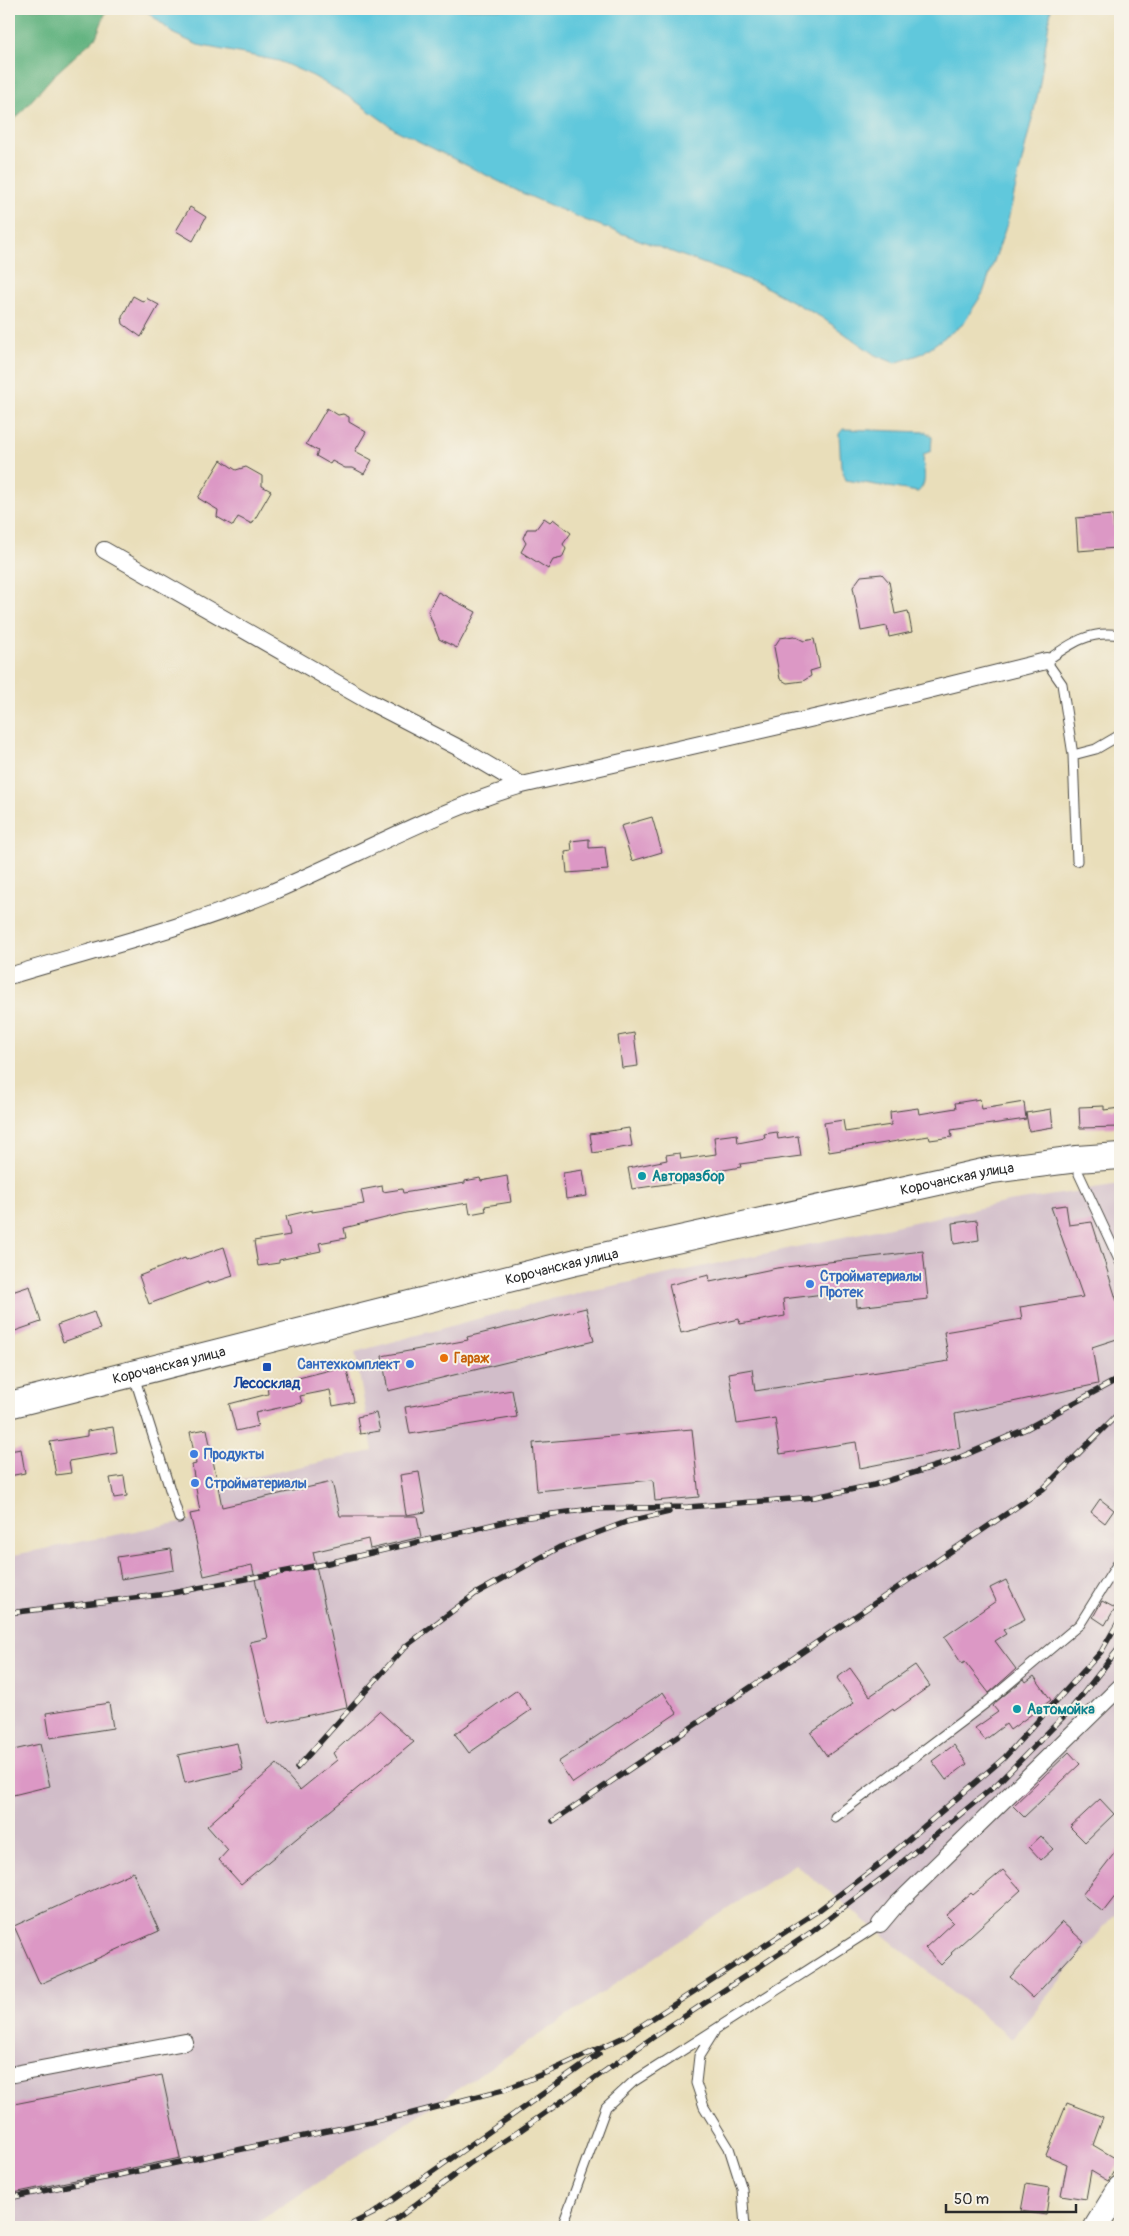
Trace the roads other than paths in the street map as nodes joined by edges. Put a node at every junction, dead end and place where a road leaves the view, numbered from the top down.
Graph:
1 (104, 550) dead end
2 (1120, 635) edge
3 (1046, 661) junction
4 (1120, 735) edge
5 (1074, 755) junction
6 (522, 785) junction
7 (1077, 861) dead end
8 (9, 976) edge
9 (1120, 1156) edge
10 (1120, 1172) edge
11 (1080, 1174) junction
12 (1120, 1262) edge
13 (135, 1380) junction
14 (9, 1405) edge
15 (9, 1419) edge
16 (179, 1518) dead end
17 (1120, 1560) edge
18 (1120, 1687) edge
19 (835, 1817) dead end
20 (880, 1924) joint
21 (716, 2029) junction
22 (185, 2042) dead end
23 (9, 2076) edge
24 (1120, 2188) edge
25 (562, 2227) edge
26 (745, 2227) edge
27 (1096, 2227) edge

1 - 6 street
2 - 3 lane
3 - 5 lane
3 - 6 street
4 - 5 lane
5 - 7 lane
6 - 8 street
9 - 13 main road, Корочанская улица
10 - 11 main road, Корочанская улица
11 - 12 lane
11 - 13 main road, Корочанская улица
13 - 14 main road, Корочанская улица
13 - 15 main road, Корочанская улица
13 - 16 lane
17 - 19 lane
18 - 20 street
20 - 21 lane
21 - 25 lane
21 - 26 lane
22 - 23 street
24 - 27 street

